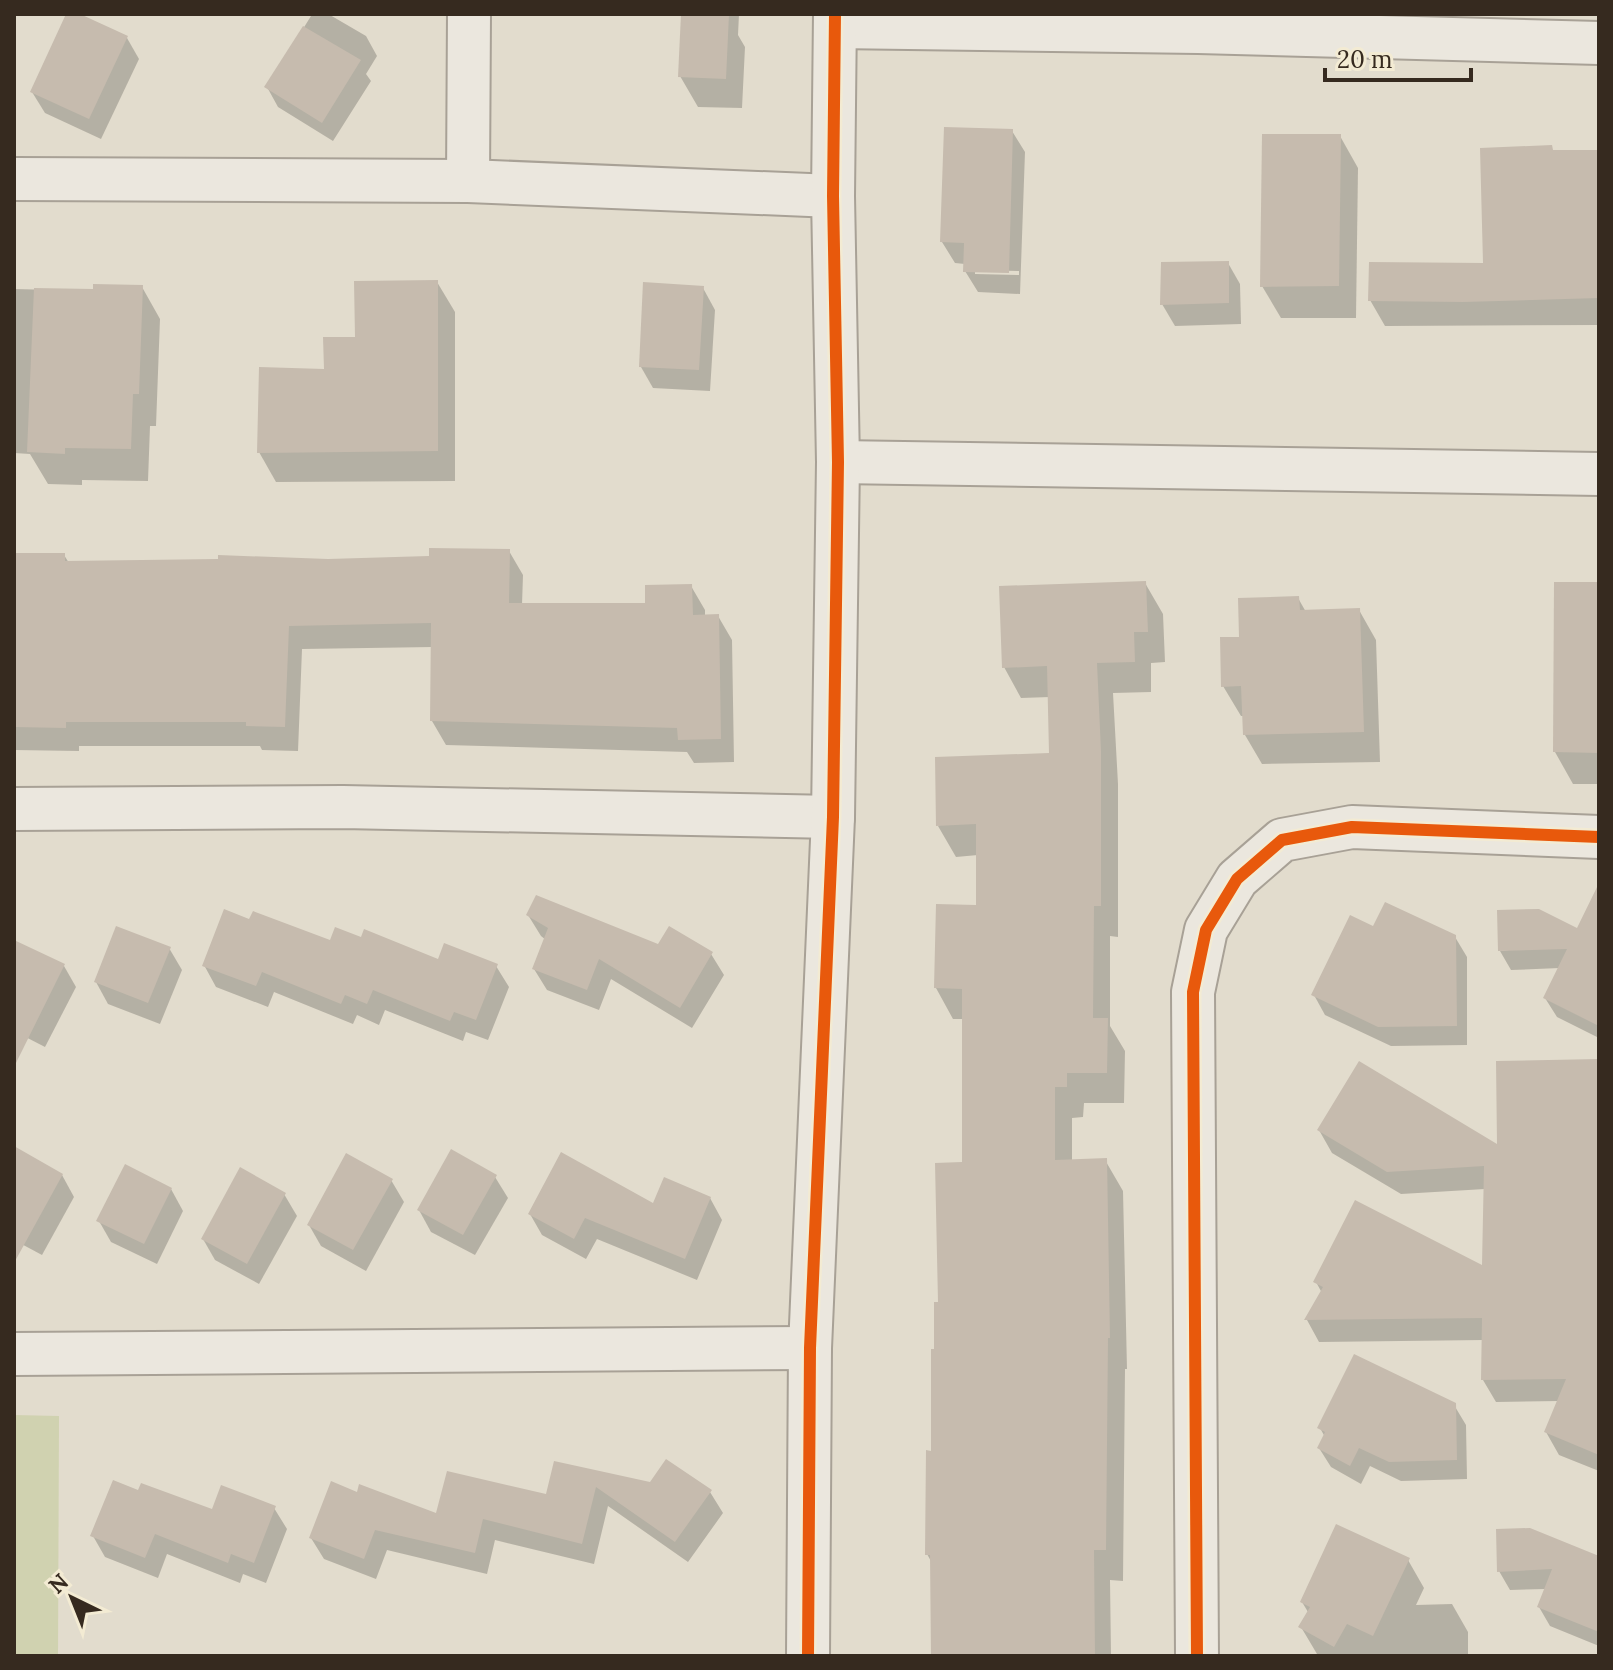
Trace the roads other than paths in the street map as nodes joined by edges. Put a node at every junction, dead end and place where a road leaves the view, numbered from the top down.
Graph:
1 (469, 14) edge
2 (835, 20) edge
3 (1198, 23) edge
4 (1599, 43) edge
5 (14, 179) edge
6 (468, 181) junction
7 (833, 196) junction
8 (838, 462) junction
9 (1599, 474) edge
10 (14, 809) edge
11 (833, 817) junction
12 (1599, 837) edge
13 (810, 1348) junction
14 (14, 1354) edge
15 (808, 1656) edge
16 (1197, 1656) edge

1 - 6 street
2 - 3 street
2 - 7 street
3 - 4 street
5 - 6 street
6 - 7 street
7 - 8 street
8 - 9 street
8 - 11 street
10 - 11 street
11 - 13 street
12 - 16 street
13 - 14 street
13 - 15 street

